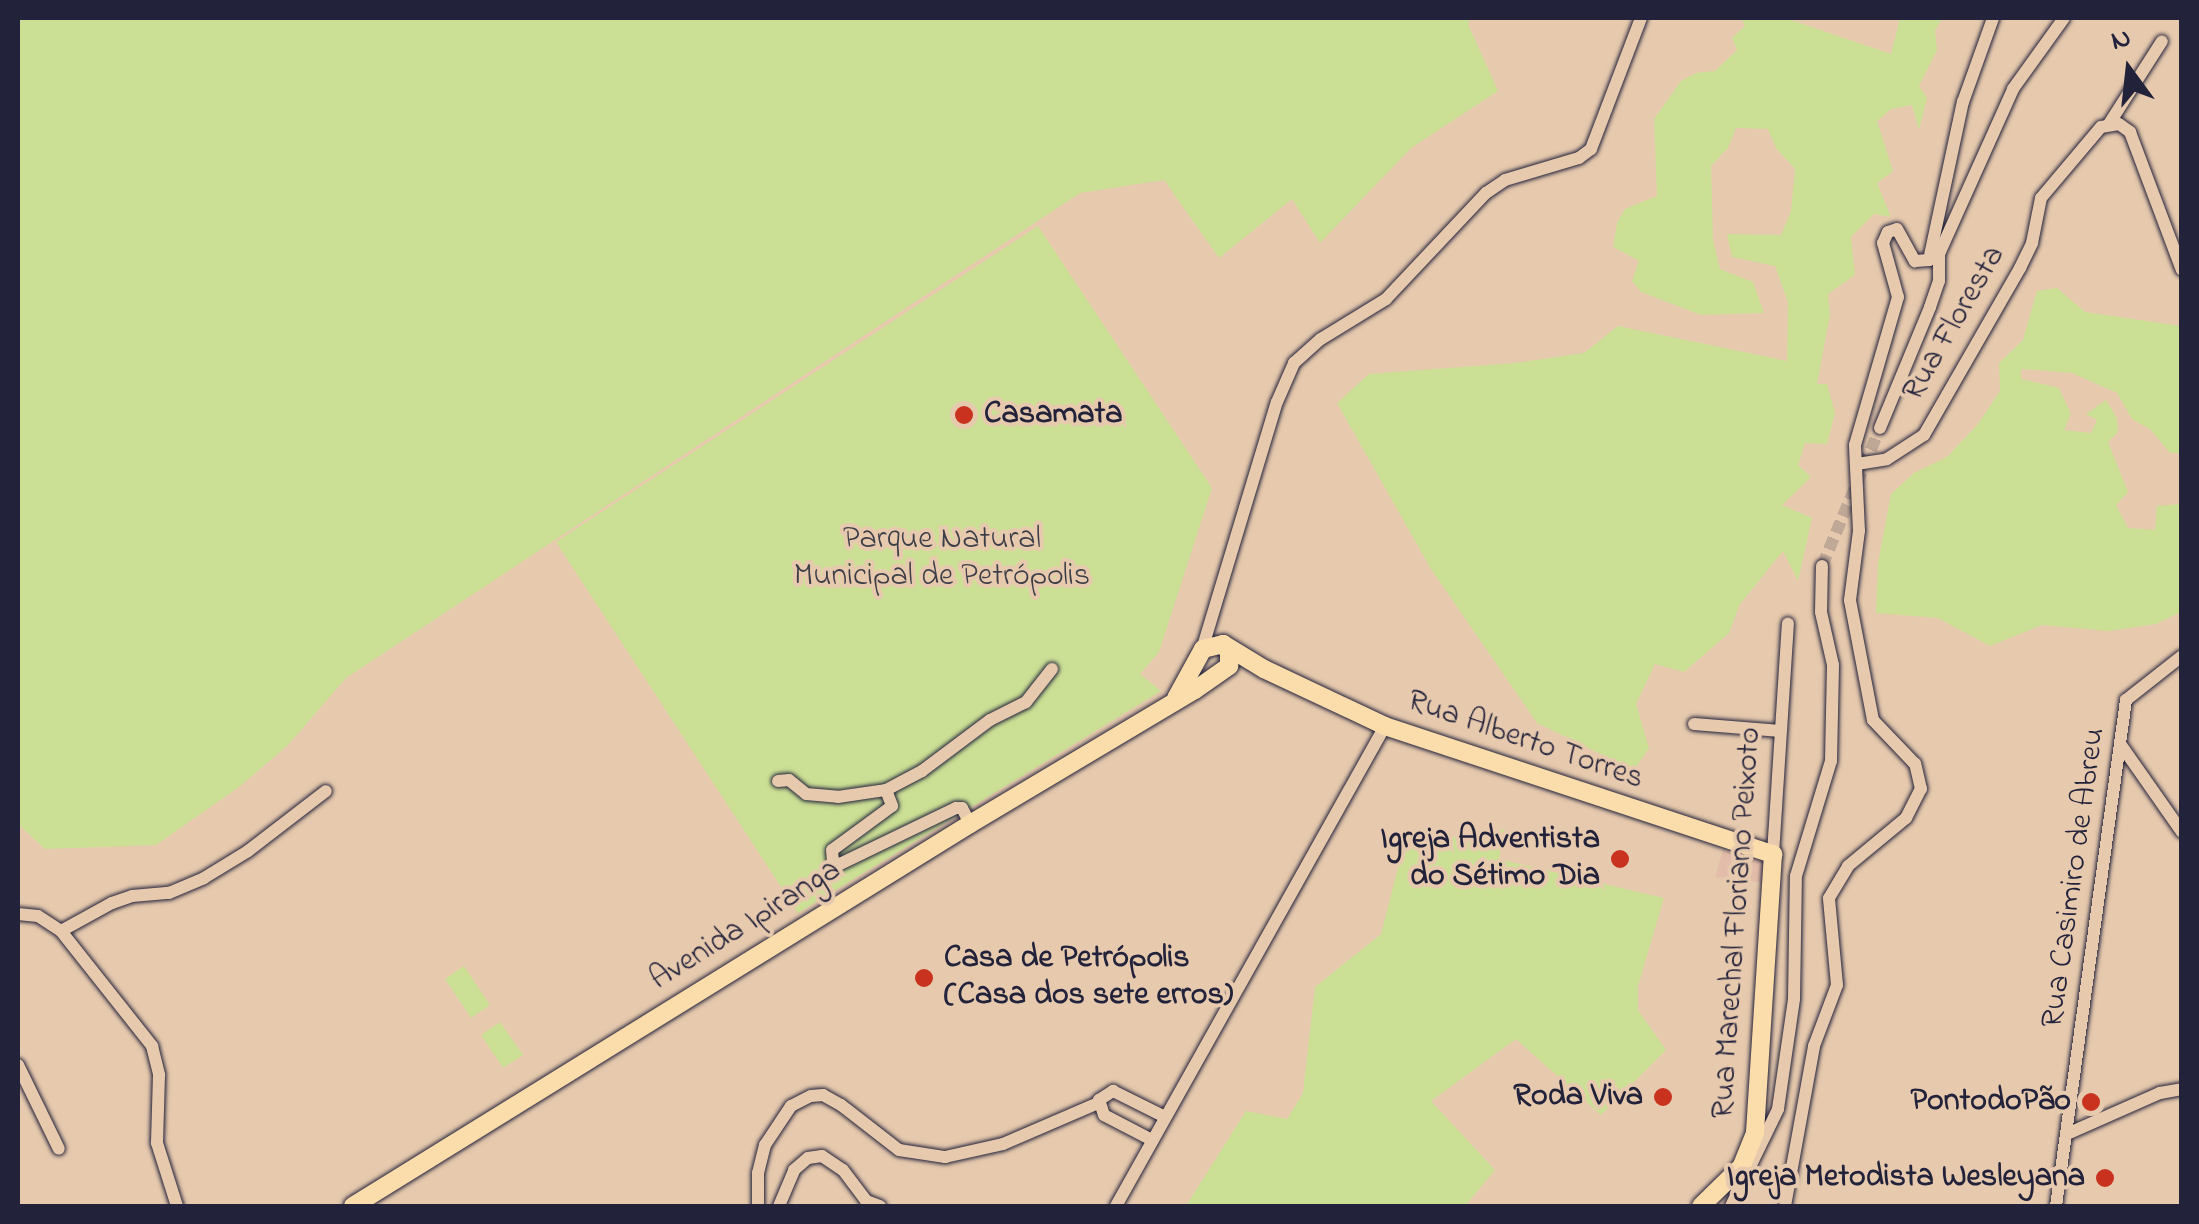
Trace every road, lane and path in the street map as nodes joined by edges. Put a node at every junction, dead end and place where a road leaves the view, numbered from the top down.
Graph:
1 (1641, 18) edge
2 (1993, 18) edge
3 (2064, 18) edge
4 (2162, 41) dead end
5 (2109, 124) junction
6 (1934, 257) junction
7 (2182, 270) edge
8 (1880, 428) tunnel mouth
9 (1857, 464) junction
10 (1822, 566) tunnel mouth
11 (1212, 614) junction
12 (1788, 623) dead end
13 (1223, 644) junction
14 (1201, 653) junction
15 (2182, 656) edge
16 (1052, 669) dead end
17 (1264, 669) junction
18 (1222, 672) junction
19 (1173, 702) junction
20 (1694, 724) dead end
21 (1385, 726) junction
22 (1781, 731) junction
23 (2121, 746) junction
24 (778, 781) dead end
25 (886, 790) junction
26 (326, 791) dead end
27 (970, 824) junction
28 (2182, 832) edge
29 (1772, 854) junction
30 (18, 914) edge
31 (61, 931) junction
32 (18, 1065) edge
33 (2182, 1089) edge
34 (1098, 1103) junction
35 (1164, 1117) junction
36 (2067, 1134) junction
37 (1152, 1140) junction
38 (59, 1149) dead end
39 (177, 1206) edge
40 (354, 1206) edge
41 (758, 1206) edge
42 (779, 1206) edge
43 (880, 1206) edge
44 (1116, 1206) edge
45 (1701, 1206) edge
46 (1731, 1206) edge
47 (1785, 1206) edge
48 (2056, 1206) edge

1 - 11 street
2 - 6 street
3 - 6 street
4 - 5 street, Rua Floresta
5 - 7 street
5 - 9 street, Rua Floresta
6 - 8 street
6 - 9 street
9 - 47 street
10 - 46 street
11 - 13 street
11 - 14 street
12 - 22 street, Rua Marechal Floriano Peixoto
13 - 14 main road
13 - 17 main road, Rua Alberto Torres
13 - 18 main road
14 - 18 main road
14 - 19 main road, Avenida Ipiranga
15 - 23 street, Rua Casimiro de Abreu
16 - 25 street
17 - 18 main road, Rua Alberto Torres
17 - 21 main road, Rua Alberto Torres
18 - 19 main road, Avenida Ipiranga
19 - 27 main road, Avenida Ipiranga
20 - 22 street
21 - 29 main road, Rua Alberto Torres
21 - 35 street
22 - 29 street, Rua Marechal Floriano Peixoto
23 - 28 street
23 - 36 street, Rua Casimiro de Abreu
24 - 25 street
25 - 27 street
26 - 31 street
27 - 40 main road, Avenida Ipiranga
29 - 45 main road, Rua Marechal Floriano Peixoto
30 - 31 street
31 - 39 street
32 - 38 street
33 - 36 street
34 - 35 street
34 - 37 street
34 - 41 street
35 - 37 street
36 - 48 street, Rua Casimiro de Abreu
37 - 44 street
42 - 43 street

